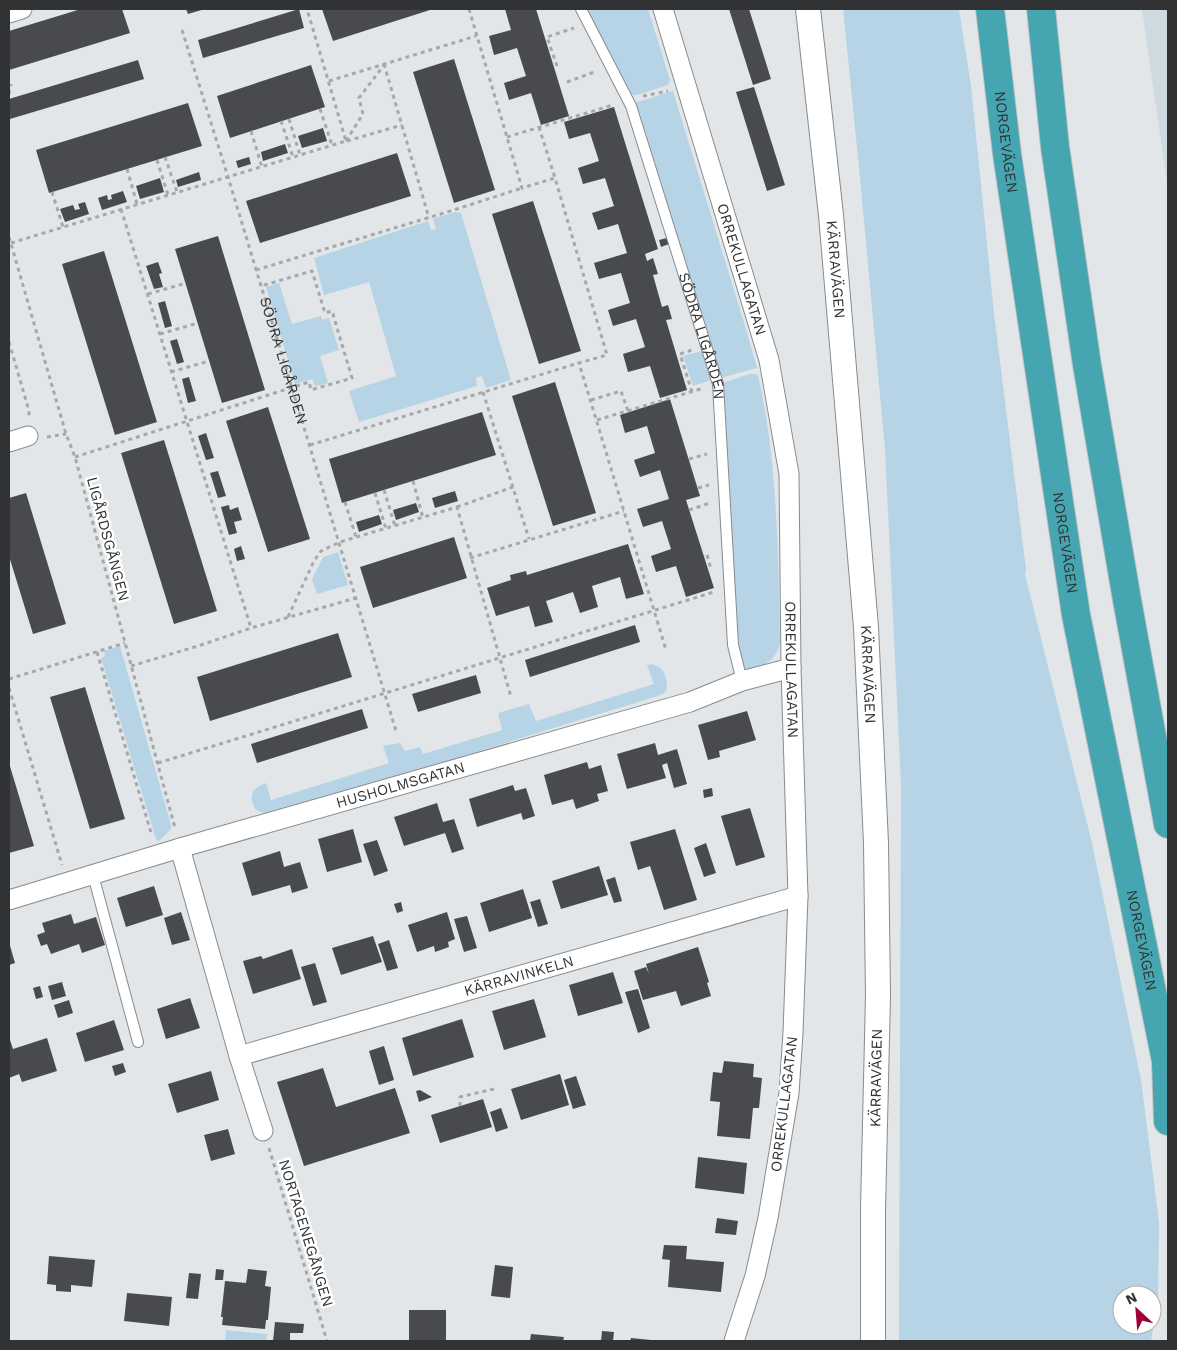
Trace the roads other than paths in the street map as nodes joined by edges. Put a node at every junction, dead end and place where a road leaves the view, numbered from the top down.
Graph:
1 (22, 9) edge
2 (581, 9) edge
3 (663, 9) edge
4 (808, 9) edge
5 (990, 9) edge
6 (1041, 9) edge
7 (9, 13) edge
8 (28, 436) road end
9 (9, 442) edge
10 (791, 668) junction
11 (742, 681) junction
12 (1168, 822) edge
13 (180, 848) junction
14 (93, 875) junction
15 (798, 896) junction
16 (9, 900) edge
17 (138, 1042) dead end
18 (239, 1056) junction
19 (1167, 1067) edge
20 (1168, 1121) edge
21 (263, 1131) road end
22 (734, 1341) edge
23 (873, 1341) edge

1 - 7 street
2 - 11 lane, SÖDRA LIGÅRDEN
3 - 10 street, ORREKULLAGATAN
4 - 23 street, KÄRRAVÄGEN
5 - 19 highway, NORGEVÄGEN
6 - 12 highway
8 - 9 street
10 - 11 street, HUSHOLMSGATAN
10 - 15 street, ORREKULLAGATAN
11 - 13 street, HUSHOLMSGATAN
13 - 14 street, HUSHOLMSGATAN
13 - 18 street
14 - 16 street, HUSHOLMSGATAN
14 - 17 lane
15 - 18 street, KÄRRAVINKELN
15 - 22 street, ORREKULLAGATAN
18 - 21 street
19 - 20 highway, NORGEVÄGEN

